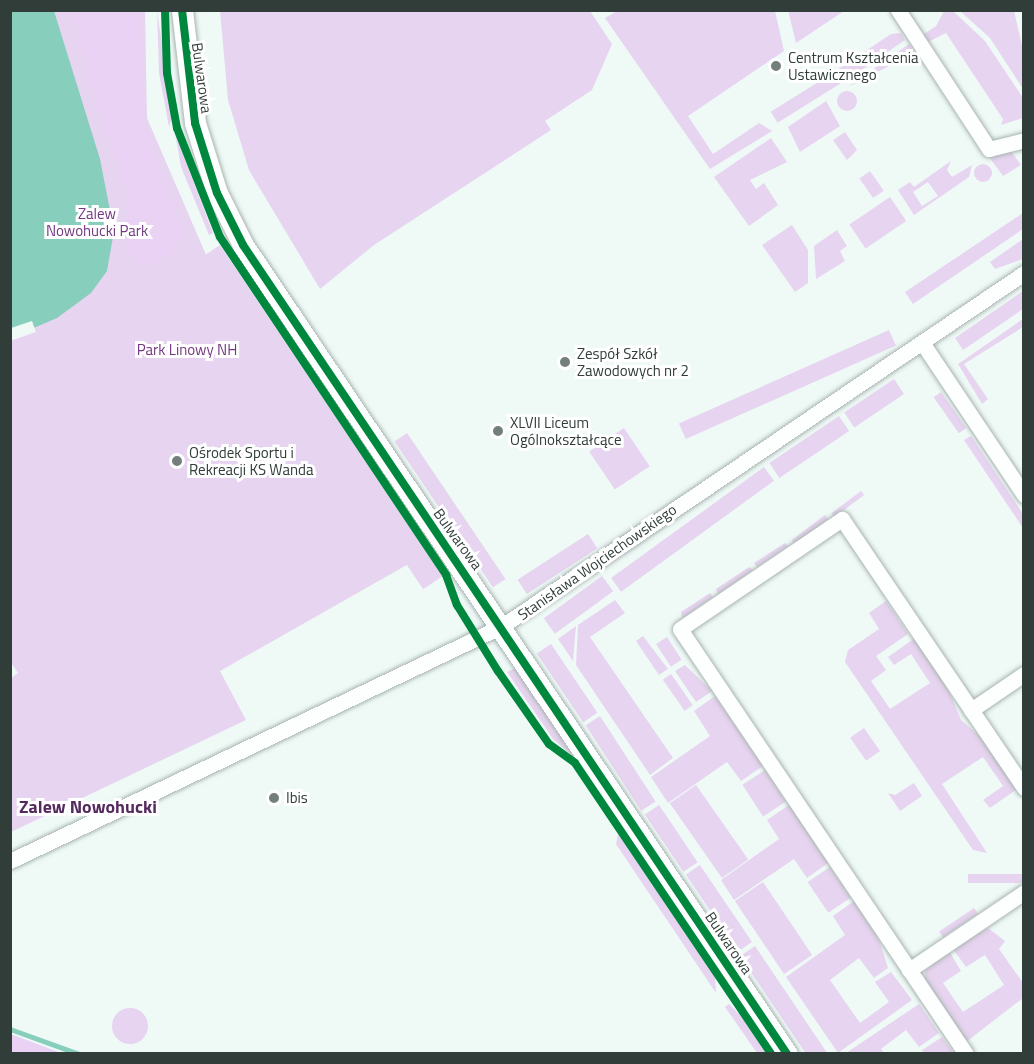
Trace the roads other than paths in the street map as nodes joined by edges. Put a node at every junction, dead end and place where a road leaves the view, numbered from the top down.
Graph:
1 (183, 10) edge
2 (898, 10) edge
3 (1023, 140) edge
4 (1023, 273) edge
5 (923, 344) junction
6 (1023, 495) edge
7 (502, 626) junction
8 (1023, 674) edge
9 (970, 710) junction
10 (1023, 788) edge
11 (10, 861) edge
12 (1023, 892) edge
13 (909, 969) junction
14 (787, 1053) edge
15 (966, 1053) edge

1 - 7 street, Bulwarowa
2 - 3 street
4 - 5 street, Stanisława Wojciechowskiego
5 - 6 street
5 - 7 street, Stanisława Wojciechowskiego
7 - 11 street, Stanisława Wojciechowskiego
7 - 14 street, Bulwarowa
8 - 9 street
9 - 10 street
9 - 13 street
12 - 13 street
13 - 15 street

